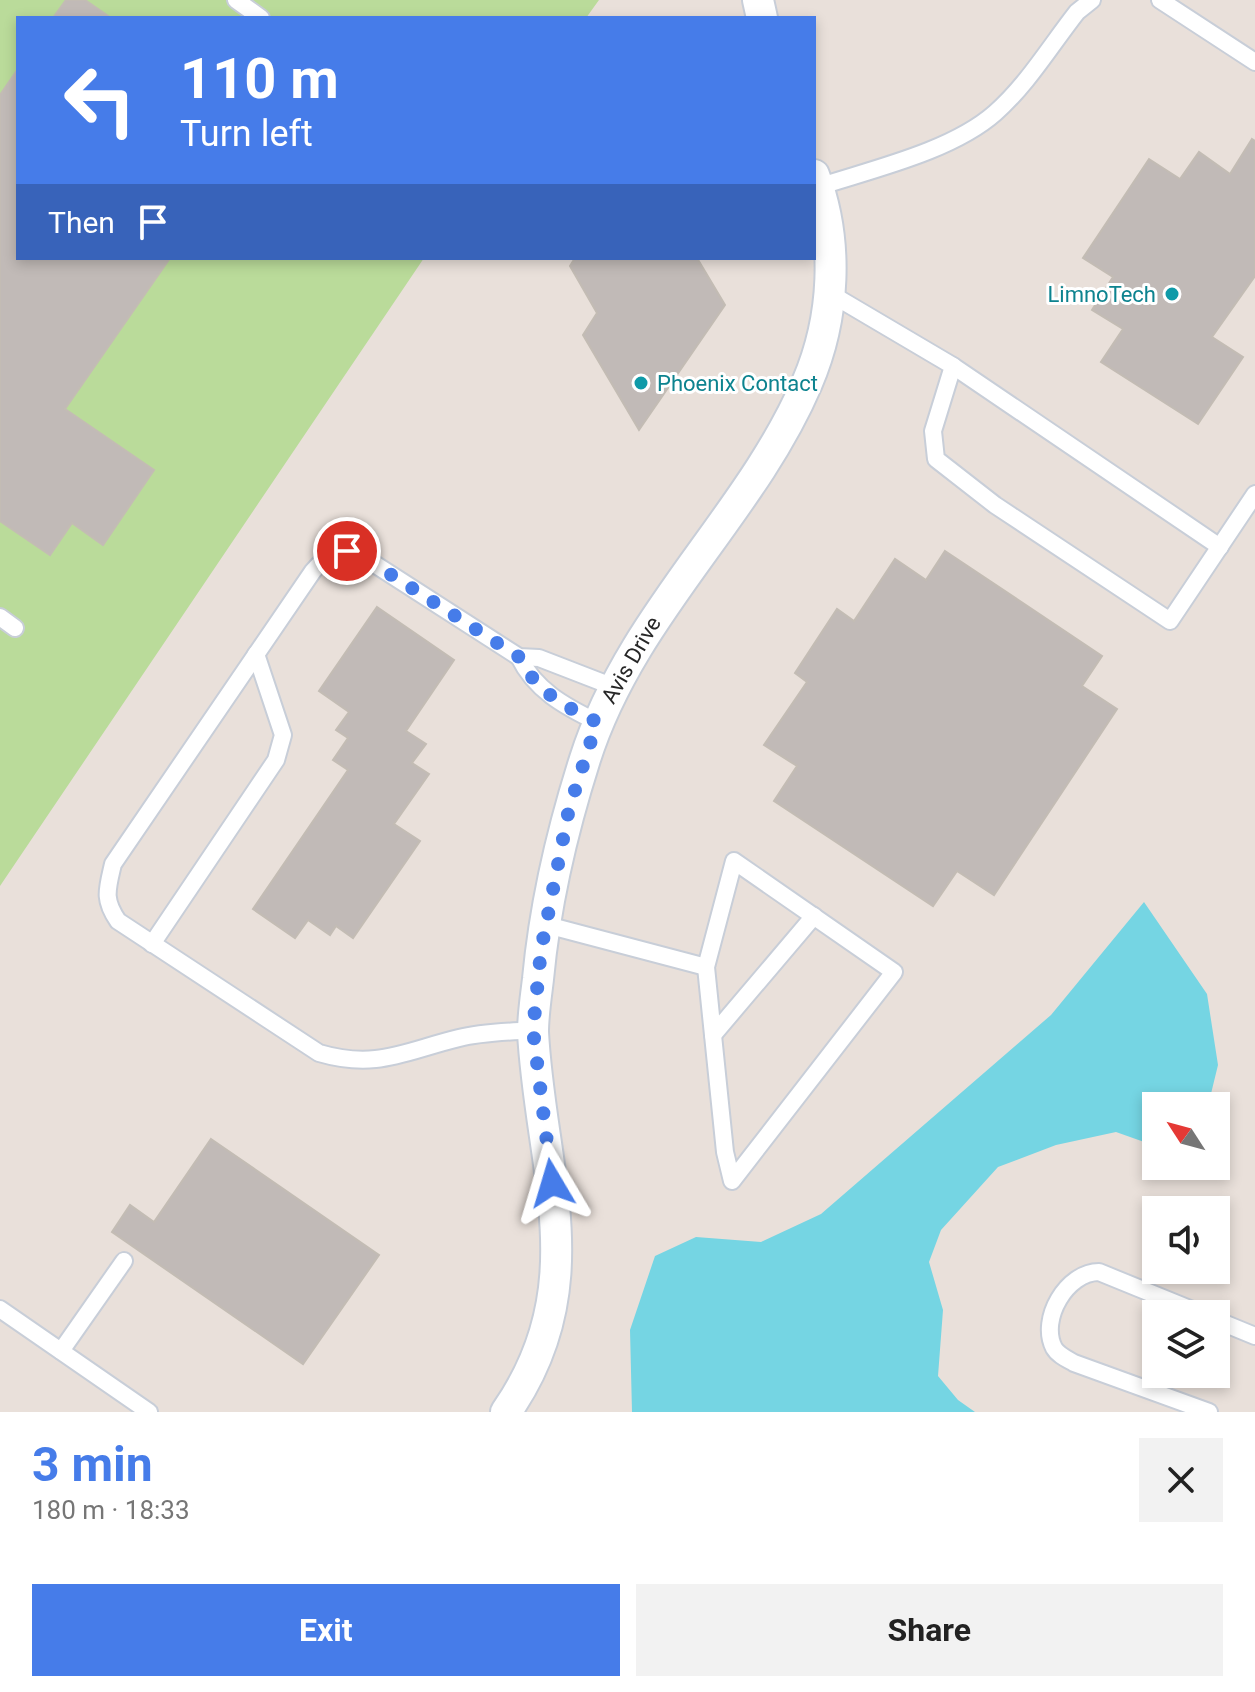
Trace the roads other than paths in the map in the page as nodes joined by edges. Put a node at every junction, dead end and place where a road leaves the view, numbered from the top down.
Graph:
1 (236, 0) edge
2 (1092, 0) edge
3 (1160, 0) edge
4 (258, 16) edge
5 (1255, 62) edge
6 (816, 181) edge
7 (831, 294) junction
8 (953, 366) junction
9 (1255, 494) edge
10 (1220, 547) junction
11 (0, 617) edge
12 (15, 628) dead end
13 (256, 654) junction
14 (519, 657) junction
15 (614, 687) junction
16 (597, 722) junction
17 (814, 916) junction
18 (543, 924) junction
19 (152, 944) junction
20 (706, 967) junction
21 (533, 1030) junction
22 (713, 1035) junction
23 (124, 1261) dead end
24 (1168, 1300) edge
25 (0, 1309) edge
26 (1230, 1326) edge
27 (1255, 1336) edge
28 (61, 1351) junction
29 (1142, 1388) edge
30 (1143, 1388) edge
31 (149, 1412) edge
32 (506, 1412) edge
33 (1209, 1412) edge

1 - 4 lane
2 - 6 lane
3 - 5 lane
6 - 7 street, Avis Drive
7 - 8 lane
7 - 15 street, Avis Drive
8 - 10 lane
8 - 10 lane
9 - 10 lane
11 - 12 lane
13 - 14 lane
13 - 19 lane
13 - 19 lane
14 - 15 lane
14 - 16 lane
15 - 16 street, Avis Drive
16 - 18 street, Avis Drive
17 - 20 lane
17 - 22 lane
17 - 22 lane
18 - 20 lane
18 - 21 street, Avis Drive
19 - 21 lane
20 - 22 lane
21 - 32 street, Avis Drive
23 - 28 lane
24 - 29 lane
25 - 28 lane
26 - 27 lane
28 - 31 lane
30 - 33 lane

